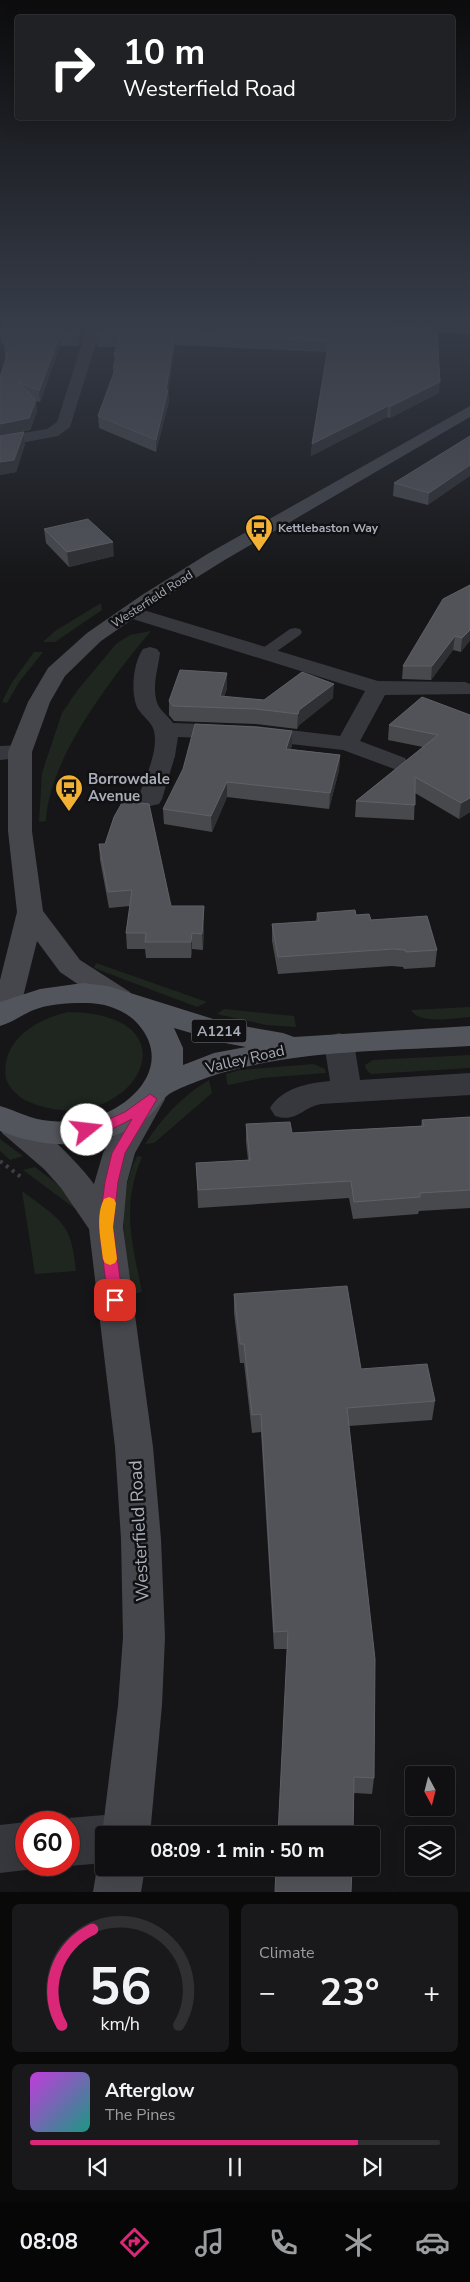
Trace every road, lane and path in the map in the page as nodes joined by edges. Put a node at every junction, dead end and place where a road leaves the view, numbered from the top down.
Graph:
1 (69, 408) edge
2 (470, 411) edge
3 (0, 442) edge
4 (130, 612) junction
5 (295, 632) dead end
6 (150, 653) dead end
7 (264, 653) junction
8 (468, 687) edge
9 (378, 688) junction
10 (166, 730) junction
11 (348, 744) junction
12 (10, 753) edge
13 (397, 763) dead end
14 (150, 799) dead end
15 (30, 912) junction
16 (129, 1003) junction
17 (2, 1015) edge
18 (470, 1036) edge
19 (339, 1044) junction
20 (302, 1046) junction
21 (470, 1084) edge
22 (347, 1091) junction
23 (155, 1092) junction
24 (286, 1108) dead end
25 (6, 1121) edge
26 (0, 1161) edge
27 (5, 1164) dead end
28 (106, 1227) junction
29 (127, 1826) edge
30 (95, 1840) edge
31 (80, 1841) edge
32 (15, 1847) edge
33 (0, 1849) edge
34 (120, 1876) edge
35 (117, 1892) edge

1 - 3 street
2 - 4 main road, Westerfield Road
4 - 7 street
4 - 12 main road, Westerfield Road
5 - 7 lane
6 - 10 street
7 - 9 street
8 - 9 street
9 - 11 street
10 - 11 street
10 - 14 street
11 - 13 street
12 - 15 main road, Westerfield Road
15 - 16 main road, Westerfield Road
15 - 17 main road, Westerfield Road
16 - 17 main road, Valley Road
16 - 20 main road, Valley Road / A1214
16 - 23 main road
18 - 19 main road, Valley Road / A1214
19 - 20 main road, Valley Road / A1214
19 - 22 street
20 - 23 main road, Valley Road / A1214
21 - 22 street
22 - 24 street
23 - 25 main road, Valley Road
23 - 28 main road, Westerfield Road
25 - 28 main road, Westerfield Road
26 - 27 path
28 - 29 main road, Westerfield Road
30 - 31 street
32 - 33 street
34 - 35 main road

